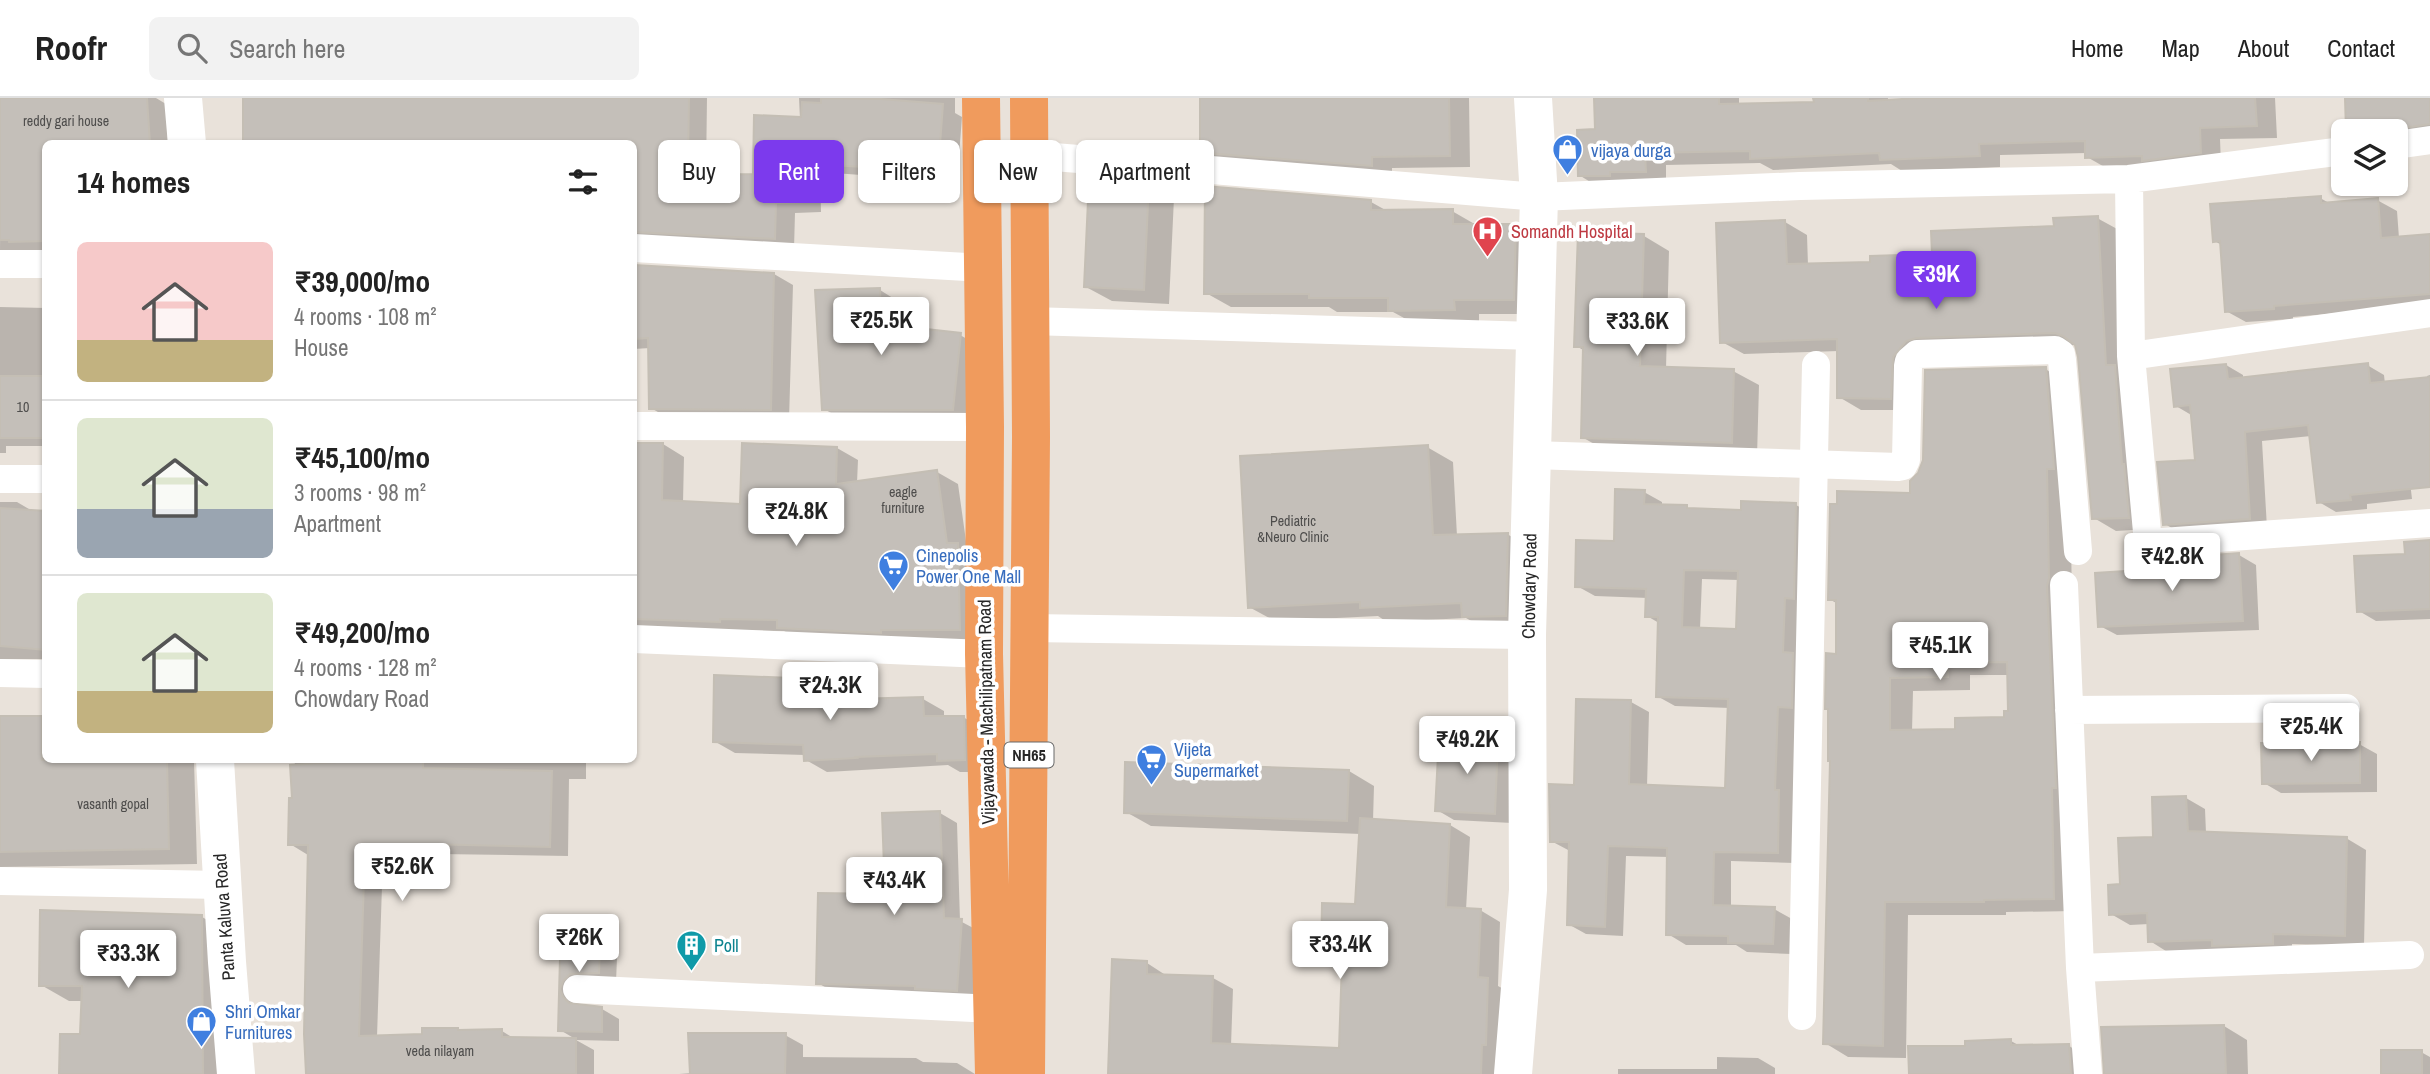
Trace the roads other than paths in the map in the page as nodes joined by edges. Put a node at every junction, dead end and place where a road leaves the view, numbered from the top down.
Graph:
1 (183, 98) edge
2 (204, 98) edge
3 (981, 98) edge
4 (1029, 98) edge
5 (1533, 98) edge
6 (187, 140) edge
7 (207, 140) edge
8 (982, 140) edge
9 (1030, 140) edge
10 (2430, 140) edge
11 (2408, 143) edge
12 (2331, 153) edge
13 (1062, 158) edge
14 (2129, 179) junction
15 (1539, 197) junction
16 (983, 203) edge
17 (1030, 203) edge
18 (637, 248) edge
19 (0, 264) edge
20 (42, 264) edge
21 (984, 268) junction
22 (2430, 313) edge
23 (1030, 321) junction
24 (1535, 336) junction
25 (2131, 356) junction
26 (1816, 365) dead end
27 (637, 426) edge
28 (985, 427) junction
29 (1532, 455) junction
30 (1815, 464) junction
31 (0, 479) edge
32 (42, 479) edge
33 (2430, 523) edge
34 (2078, 551) dead end
35 (2064, 585) dead end
36 (1030, 628) junction
37 (1527, 635) junction
38 (637, 639) edge
39 (984, 654) junction
40 (0, 673) edge
41 (42, 674) edge
42 (2346, 708) dead end
43 (2069, 710) junction
44 (215, 763) edge
45 (234, 763) edge
46 (0, 881) edge
47 (222, 885) junction
48 (2410, 955) dead end
49 (2080, 968) junction
50 (577, 989) dead end
51 (994, 1009) junction
52 (1802, 1016) dead end
53 (236, 1074) edge
54 (248, 1074) edge
55 (994, 1074) edge
56 (1026, 1074) edge
57 (1513, 1074) edge
58 (2088, 1074) edge

1 - 6 street
2 - 7 street
3 - 8 highway, Vijayawada - Machilipatnam Road / NH65
4 - 9 highway, NH65
5 - 15 street, Chowdary Road
10 - 11 street
12 - 14 street
13 - 15 street
14 - 15 street
14 - 25 street
15 - 24 street, Chowdary Road
16 - 21 highway, Vijayawada - Machilipatnam Road / NH65
17 - 23 highway, NH65
18 - 21 street
19 - 20 street
21 - 28 highway, Vijayawada - Machilipatnam Road / NH65
22 - 25 street
23 - 24 street
23 - 36 highway, NH65
24 - 29 street, Chowdary Road
25 - 33 street
26 - 30 street
27 - 28 street
28 - 39 highway, Vijayawada - Machilipatnam Road / NH65
29 - 30 street
29 - 37 street, Chowdary Road
30 - 34 street
30 - 52 street
31 - 32 street
35 - 43 street
36 - 37 street
36 - 56 highway, NH65
37 - 57 street, Chowdary Road
38 - 39 street
39 - 51 highway, Vijayawada - Machilipatnam Road / NH65
40 - 41 street
42 - 43 street
43 - 49 street
44 - 47 street, Panta Kaluva Road
45 - 54 street, Panta Kaluva Road
46 - 47 street
47 - 53 street, Panta Kaluva Road
48 - 49 street
49 - 58 street
50 - 51 street
51 - 55 highway, Vijayawada - Machilipatnam Road / NH65

